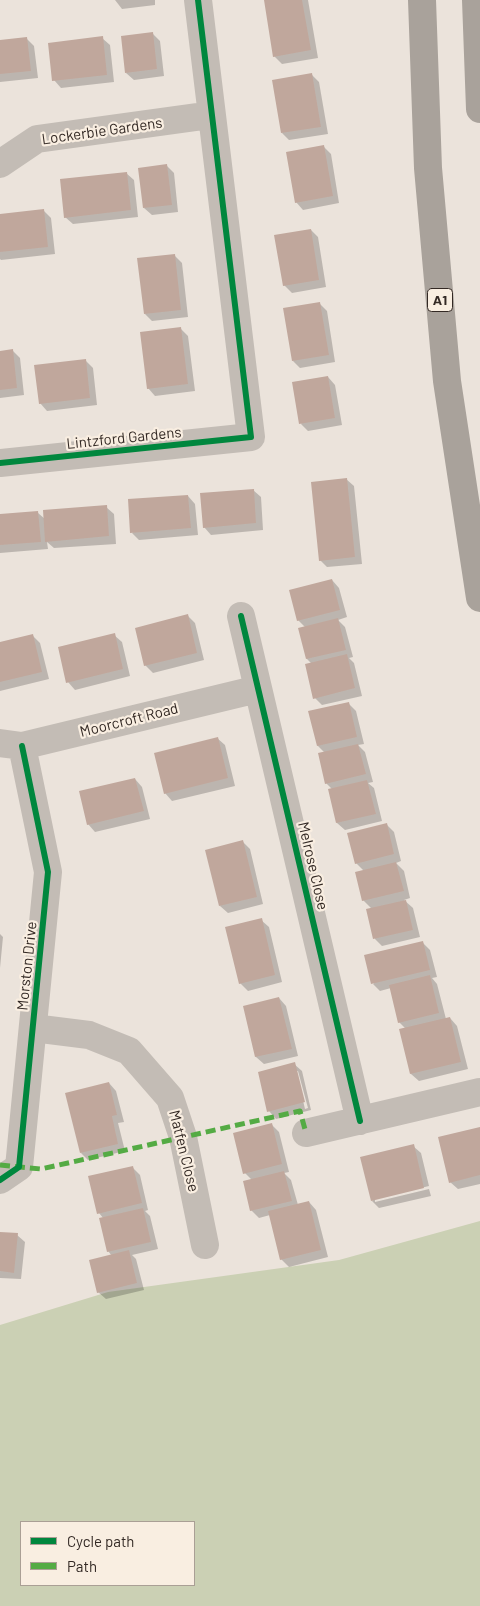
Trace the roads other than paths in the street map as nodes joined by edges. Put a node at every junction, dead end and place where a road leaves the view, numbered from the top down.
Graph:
1 (198, 0) edge
2 (422, 0) edge
3 (476, 0) edge
4 (480, 109) edge
5 (211, 115) junction
6 (0, 164) edge
7 (0, 463) edge
8 (480, 598) edge
9 (241, 616) dead end
10 (258, 689) junction
11 (11, 745) edge
12 (33, 1028) junction
13 (480, 1092) edge
14 (360, 1121) junction
15 (306, 1133) dead end
16 (0, 1180) edge
17 (204, 1245) dead end

1 - 5 street
2 - 8 highway, A1
3 - 4 highway
5 - 6 street, Lockerbie Gardens
5 - 7 street, Lintzford Gardens
9 - 10 street, Melrose Close
10 - 11 street, Moorcroft Road
10 - 14 street, Melrose Close
11 - 12 street, Morston Drive
12 - 16 street, Morston Drive
12 - 17 street, Matfen Close
13 - 14 street
14 - 15 street

